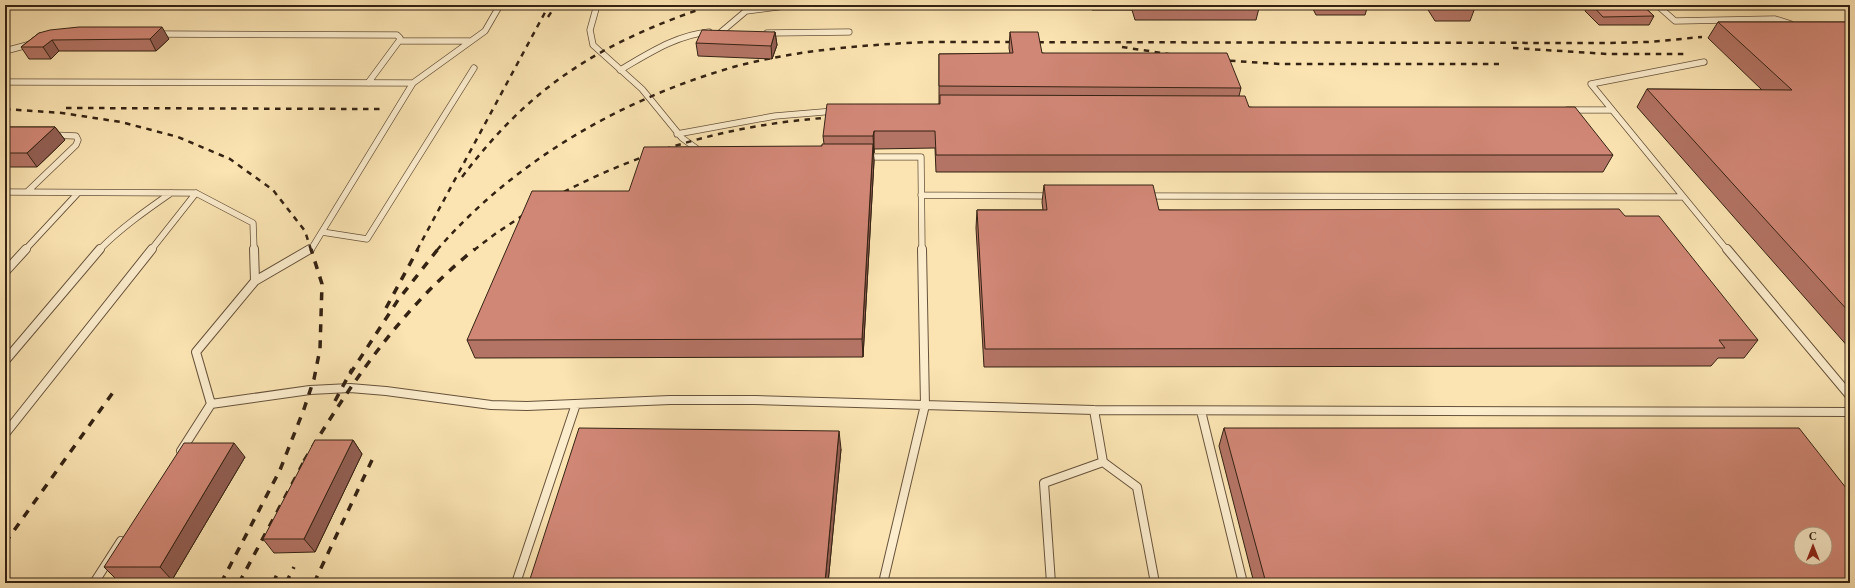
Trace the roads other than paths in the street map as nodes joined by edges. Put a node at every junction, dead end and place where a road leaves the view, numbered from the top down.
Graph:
1 (500, 5) edge
2 (597, 5) edge
3 (792, 5) edge
4 (1657, 5) edge
5 (1798, 26) edge
6 (849, 32) dead end
7 (720, 33) junction
8 (728, 33) edge
9 (758, 33) edge
10 (148, 34) edge
11 (399, 41) junction
12 (469, 41) junction
13 (35, 42) edge
14 (5, 51) edge
15 (1704, 62) dead end
16 (474, 68) dead end
17 (620, 70) junction
18 (5, 82) edge
19 (368, 83) junction
20 (413, 83) junction
21 (843, 110) edge
22 (1564, 110) edge
23 (1612, 110) junction
24 (677, 134) junction
25 (48, 135) edge
26 (705, 153) edge
27 (859, 157) edge
28 (27, 192) junction
29 (78, 192) junction
30 (172, 193) junction
31 (196, 193) junction
32 (6, 194) edge
33 (921, 195) junction
34 (1056, 196) edge
35 (1143, 196) edge
36 (1683, 197) junction
37 (322, 232) junction
38 (5, 272) edge
39 (255, 282) junction
40 (5, 361) edge
41 (1850, 396) edge
42 (211, 404) junction
43 (576, 404) junction
44 (925, 405) junction
45 (1094, 410) junction
46 (1201, 411) junction
47 (1850, 412) edge
48 (5, 434) edge
49 (176, 457) edge
50 (1103, 462) junction
51 (124, 537) edge
52 (94, 583) edge
53 (516, 583) edge
54 (883, 583) edge
55 (1051, 583) edge
56 (1156, 583) edge
57 (1243, 583) edge

1 - 12 lane
2 - 17 lane
3 - 7 lane
4 - 5 lane
6 - 9 lane
7 - 8 lane
7 - 17 lane
10 - 11 lane
11 - 12 lane
11 - 19 lane
12 - 20 lane
13 - 14 lane
15 - 23 lane
16 - 37 lane
17 - 24 lane
18 - 19 lane
19 - 20 lane
20 - 37 lane
21 - 24 lane
22 - 23 lane
23 - 36 lane
24 - 26 lane
25 - 28 lane
27 - 33 lane
28 - 29 lane
28 - 32 lane
29 - 30 lane
29 - 38 lane
30 - 31 lane
30 - 40 lane
31 - 39 lane
31 - 48 lane
33 - 34 lane
33 - 44 lane
35 - 36 lane
36 - 41 lane
37 - 39 lane
39 - 42 lane
42 - 43 lane
42 - 49 lane
43 - 44 lane
43 - 53 lane
44 - 45 lane
44 - 54 lane
45 - 46 lane
45 - 50 lane
46 - 47 lane
46 - 57 lane
50 - 55 lane
50 - 56 lane
51 - 52 lane

